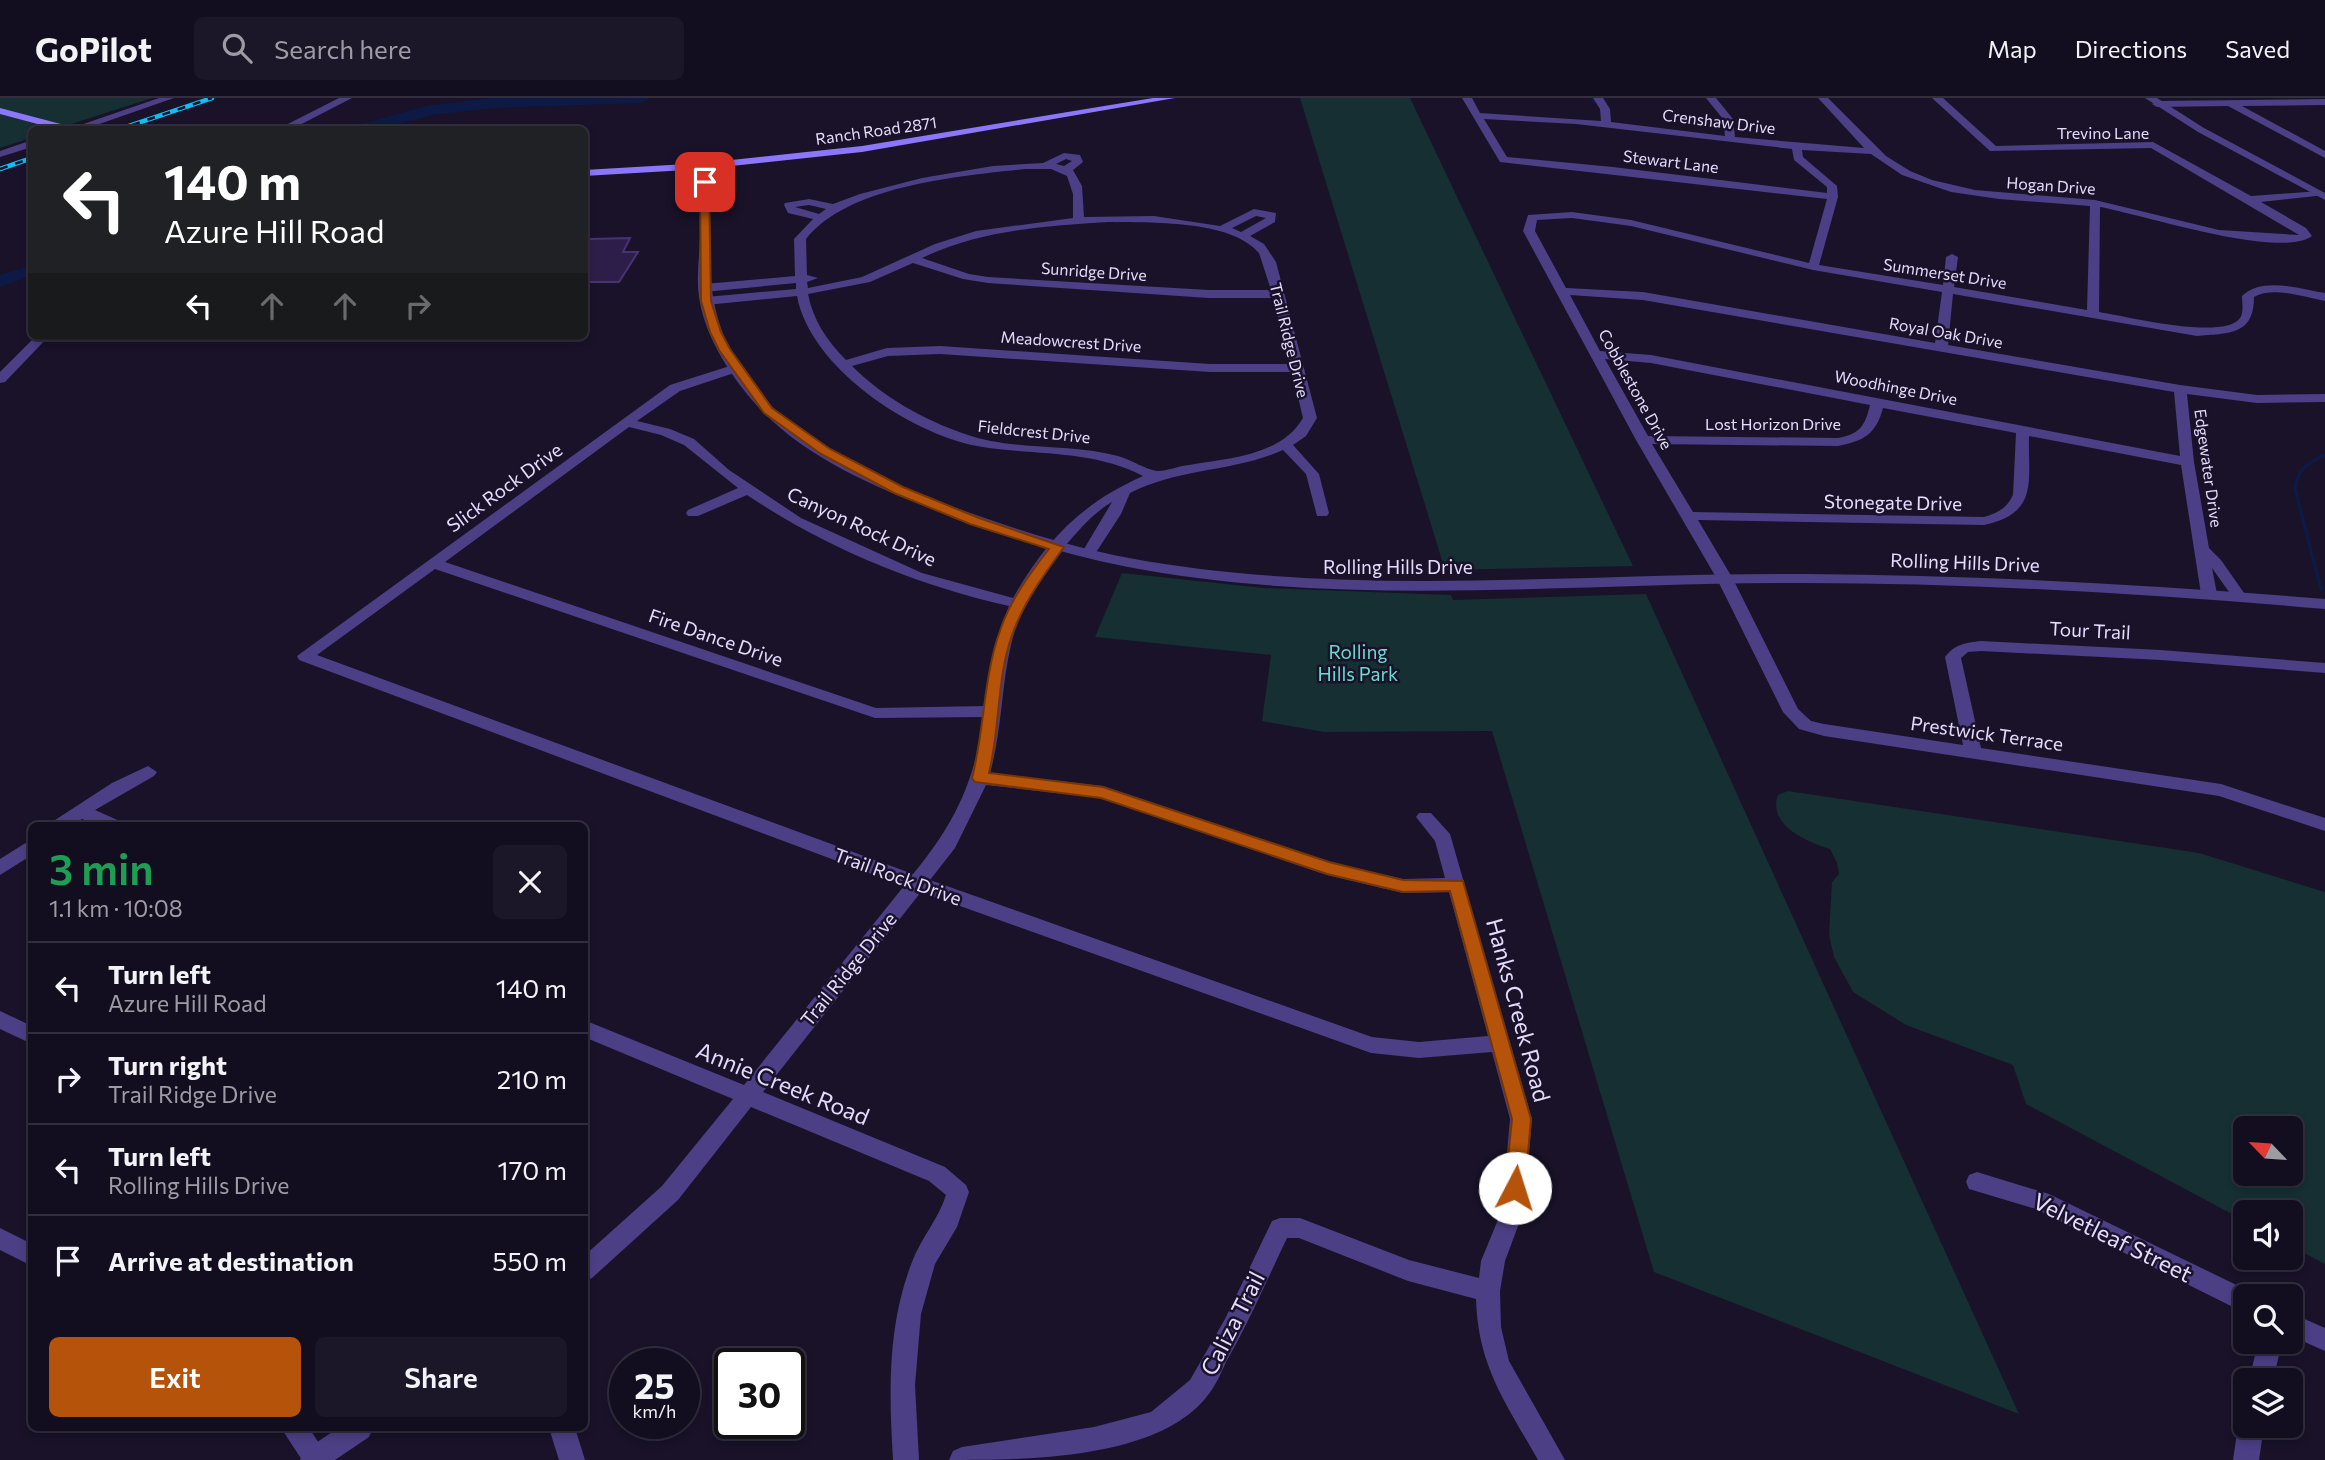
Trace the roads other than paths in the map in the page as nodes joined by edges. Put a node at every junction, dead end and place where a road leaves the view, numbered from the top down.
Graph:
1 (169, 98) edge
2 (347, 98) edge
3 (1170, 98) edge
4 (1467, 98) edge
5 (1598, 98) edge
6 (1711, 98) edge
7 (1823, 98) edge
8 (1937, 98) edge
9 (2290, 99) edge
10 (2154, 101) edge
11 (2228, 102) junction
12 (2325, 102) edge
13 (0, 111) edge
14 (1477, 116) junction
15 (1606, 123) junction
16 (60, 126) edge
17 (81, 126) edge
18 (289, 126) edge
19 (1730, 138) junction
20 (28, 144) edge
21 (1797, 146) junction
22 (1872, 151) junction
23 (0, 154) edge
24 (2325, 155) edge
25 (705, 166) junction
26 (588, 173) edge
27 (2304, 186) junction
28 (2236, 193) junction
29 (2321, 195) edge
30 (1833, 197) junction
31 (2248, 200) junction
32 (2095, 203) junction
33 (835, 208) junction
34 (1535, 216) joint
35 (820, 217) junction
36 (1079, 221) junction
37 (1222, 229) junction
38 (1241, 236) junction
39 (2305, 236) joint
40 (1952, 257) dead end
41 (909, 258) junction
42 (1813, 267) junction
43 (803, 285) junction
44 (1947, 289) junction
45 (1562, 292) junction
46 (705, 294) junction
47 (1280, 294) junction
48 (2325, 297) edge
49 (2094, 314) junction
50 (39, 340) edge
51 (1941, 348) junction
52 (1597, 354) junction
53 (844, 364) junction
54 (736, 368) junction
55 (1297, 368) junction
56 (0, 379) edge
57 (2180, 389) junction
58 (2325, 398) edge
59 (1878, 401) junction
60 (627, 423) junction
61 (2022, 429) junction
62 (1643, 440) junction
63 (1285, 445) junction
64 (2188, 462) junction
65 (1155, 476) junction
66 (748, 489) junction
67 (1123, 493) junction
68 (693, 513) dead end
69 (1322, 513) dead end
70 (1687, 516) junction
71 (1058, 547) junction
72 (2203, 551) junction
73 (1088, 554) junction
74 (433, 563) junction
75 (1725, 579) junction
76 (2209, 594) junction
77 (2239, 596) junction
78 (1019, 604) junction
79 (2325, 604) edge
80 (304, 656) joint
81 (2323, 671) edge
82 (992, 711) junction
83 (1973, 752) junction
84 (148, 772) dead end
85 (980, 778) junction
86 (80, 811) junction
87 (1425, 817) dead end
88 (64, 822) edge
89 (106, 822) edge
90 (2325, 825) edge
91 (28, 848) edge
92 (0, 868) edge
93 (917, 883) junction
94 (1457, 885) junction
95 (0, 1019) edge
96 (588, 1030) edge
97 (28, 1034) edge
98 (1501, 1043) junction
99 (747, 1097) junction
100 (1977, 1182) dead end
101 (0, 1238) edge
102 (28, 1254) edge
103 (588, 1267) edge
104 (1488, 1291) junction
105 (2233, 1295) edge
106 (2303, 1330) edge
107 (2325, 1340) edge
108 (296, 1431) edge
109 (356, 1431) edge
110 (563, 1431) edge
111 (2249, 1438) edge
112 (315, 1459) edge
113 (572, 1460) edge
114 (906, 1460) edge
115 (962, 1460) edge
116 (1552, 1460) edge
117 (2246, 1460) edge

1 - 17 street
2 - 18 street
3 - 25 main road, Ranch Road 2871
4 - 14 street
5 - 15 street
6 - 19 street
7 - 22 street, Hogan Drive
8 - 28 street, Trevino Lane
9 - 11 street
9 - 12 street
10 - 11 street
10 - 27 street
11 - 24 street
13 - 16 main road
14 - 15 street, Crenshaw Drive
14 - 30 street, Stewart Lane
15 - 19 street, Crenshaw Drive
19 - 21 street, Crenshaw Drive
20 - 23 street
21 - 22 street, Crenshaw Drive
21 - 30 street
22 - 32 street, Hogan Drive
25 - 26 main road, Ranch Road 2871
25 - 46 street, Rolling Hills Drive
27 - 28 street
27 - 29 street
28 - 31 street, Trevino Lane
29 - 31 street
30 - 42 street
31 - 39 street, Trevino Lane
32 - 39 street, Hogan Drive
32 - 49 street
33 - 35 street, Fieldcrest Drive
33 - 35 street
33 - 36 street, Fieldcrest Drive
34 - 42 street, Summerset Drive
34 - 45 street, Cobblestone Drive
35 - 43 street, Fieldcrest Drive
36 - 37 street, Trail Ridge Drive
36 - 41 street, Trail Ridge Drive
37 - 38 street, Trail Ridge Drive
37 - 38 street
38 - 47 street, Trail Ridge Drive
40 - 44 street
41 - 43 street, Trail Ridge Drive
41 - 47 street, Sunridge Drive
42 - 44 street, Summerset Drive
43 - 46 street, Trail Ridge Drive
43 - 53 street, Fieldcrest Drive
44 - 49 street, Summerset Drive
44 - 51 street
45 - 51 street, Royal Oak Drive
45 - 52 street, Cobblestone Drive
46 - 54 street, Rolling Hills Drive
47 - 55 street, Trail Ridge Drive
48 - 49 street, Summerset Drive
50 - 56 street
51 - 57 street, Royal Oak Drive
52 - 59 street, Woodhinge Drive
52 - 62 street, Cobblestone Drive
53 - 55 street, Meadowcrest Drive
53 - 65 street, Fieldcrest Drive
54 - 60 street, Slick Rock Drive
54 - 71 street, Rolling Hills Drive
55 - 63 street, Trail Ridge Drive
57 - 58 street, Royal Oak Drive
57 - 64 street, Edgewater Drive
59 - 61 street, Woodhinge Drive
59 - 62 street, Lost Horizon Drive
60 - 66 street, Canyon Rock Drive
60 - 74 street, Slick Rock Drive
61 - 64 street, Woodhinge Drive
61 - 70 street, Stonegate Drive
62 - 70 street, Cobblestone Drive
63 - 65 street, Trail Ridge Drive
63 - 69 street
64 - 72 street, Edgewater Drive
65 - 67 street, Trail Ridge Drive
66 - 68 street
66 - 78 street, Canyon Rock Drive
67 - 71 street, Trail Ridge Drive
67 - 73 street
70 - 75 street, Cobblestone Drive
71 - 73 street, Rolling Hills Drive
71 - 78 street, Trail Ridge Drive
72 - 76 street, Edgewater Drive
72 - 77 street, Edgewater Drive
73 - 75 street, Rolling Hills Drive
74 - 80 street, Slick Rock Drive
74 - 82 street, Fire Dance Drive
75 - 76 street, Rolling Hills Drive
75 - 83 street, Prestwick Terrace
76 - 77 street, Rolling Hills Drive
77 - 79 street, Rolling Hills Drive
78 - 82 street, Trail Ridge Drive
80 - 93 street, Trail Rock Drive
81 - 83 street, Tour Trail
82 - 85 street, Trail Ridge Drive
83 - 90 street, Prestwick Terrace
84 - 86 street
85 - 93 street, Trail Ridge Drive
85 - 94 street
86 - 88 street
86 - 89 street
87 - 94 street, Hanks Creek Road
91 - 92 street
93 - 98 street, Trail Rock Drive
93 - 99 street, Trail Ridge Drive
94 - 98 street, Hanks Creek Road
95 - 97 street
96 - 99 street, Annie Creek Road
98 - 104 street, Hanks Creek Road
99 - 103 street, Trail Ridge Drive
99 - 114 street, Annie Creek Road
100 - 105 street, Velvetleaf Street
101 - 102 street
104 - 115 street, Caliza Trail
104 - 116 street, Hanks Creek Road
106 - 107 street
108 - 112 street
109 - 112 street
110 - 113 street
111 - 117 street

